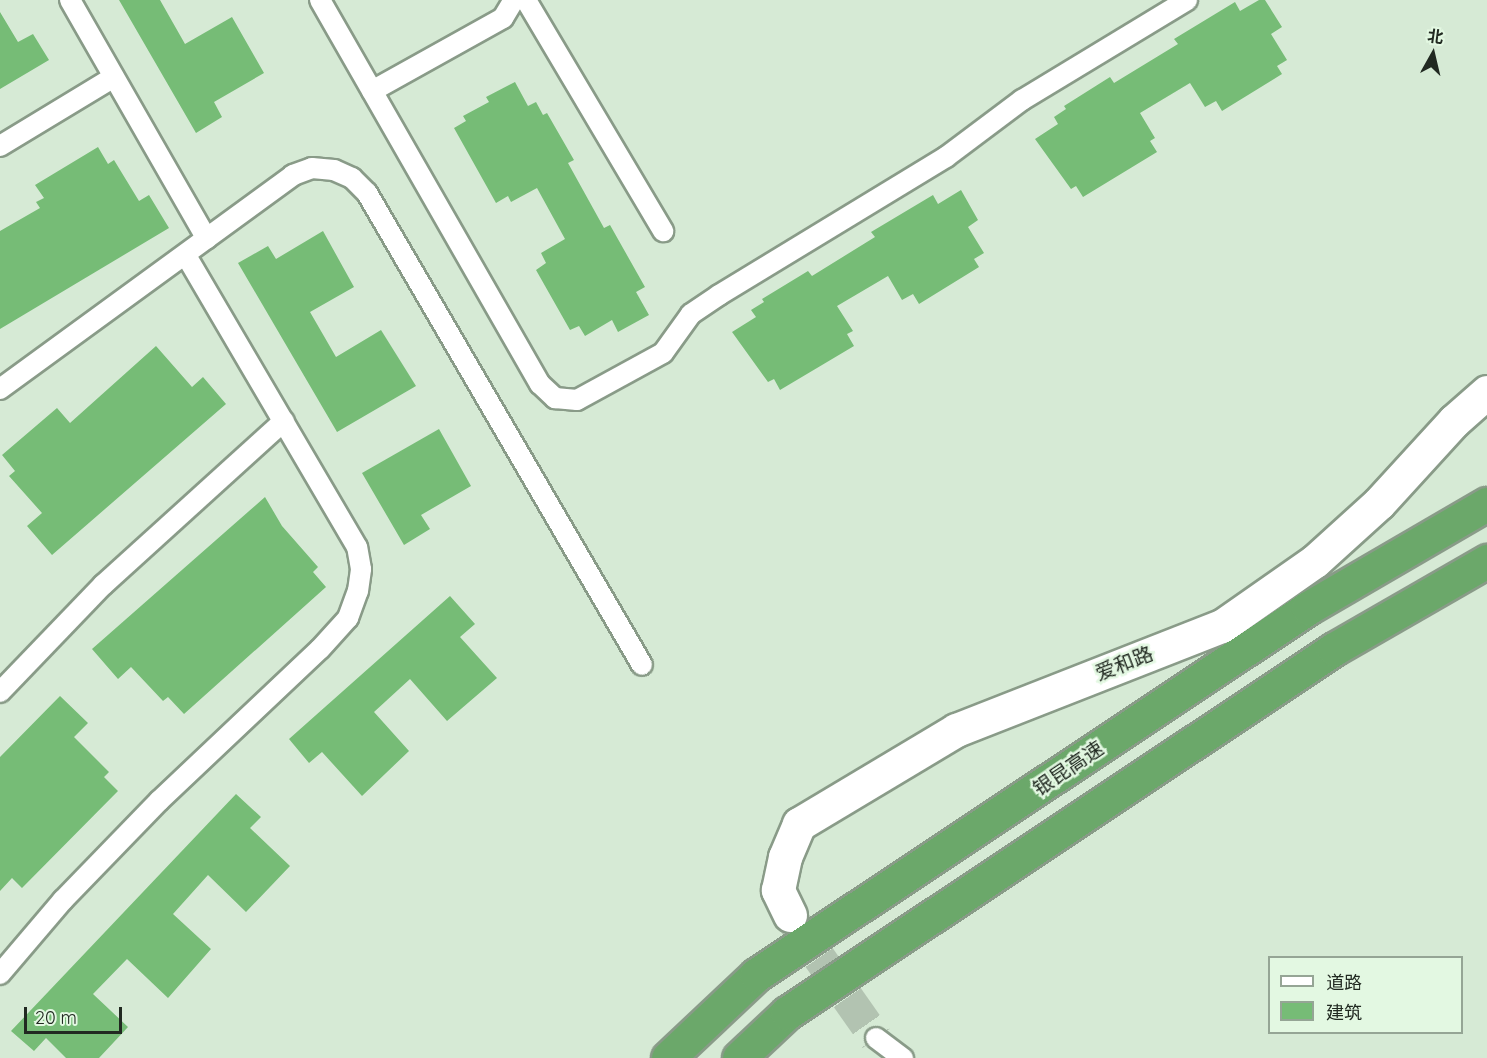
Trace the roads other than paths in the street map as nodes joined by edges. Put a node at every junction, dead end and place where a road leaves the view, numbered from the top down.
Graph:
1 (70, 0) edge
2 (320, 0) edge
3 (514, 0) edge
4 (526, 0) edge
5 (1187, 0) edge
6 (114, 78) junction
7 (372, 91) junction
8 (0, 146) edge
9 (663, 231) dead end
10 (207, 239) junction
11 (186, 255) junction
12 (0, 389) edge
13 (1487, 392) edge
14 (284, 421) junction
15 (1487, 504) edge
16 (1487, 561) edge
17 (642, 665) dead end
18 (0, 692) edge
19 (790, 915) tunnel mouth
20 (0, 974) edge
21 (876, 1038) tunnel mouth
22 (668, 1058) edge
23 (739, 1058) edge
24 (903, 1058) edge

1 - 6 lane
2 - 7 lane
3 - 7 lane
4 - 9 lane
5 - 7 lane
6 - 8 lane
6 - 10 lane
10 - 11 lane
10 - 17 lane
11 - 12 lane
11 - 14 lane
13 - 19 street, 爱和路
14 - 18 lane
14 - 20 lane
15 - 22 highway, 银昆高速
16 - 23 highway
21 - 24 lane

